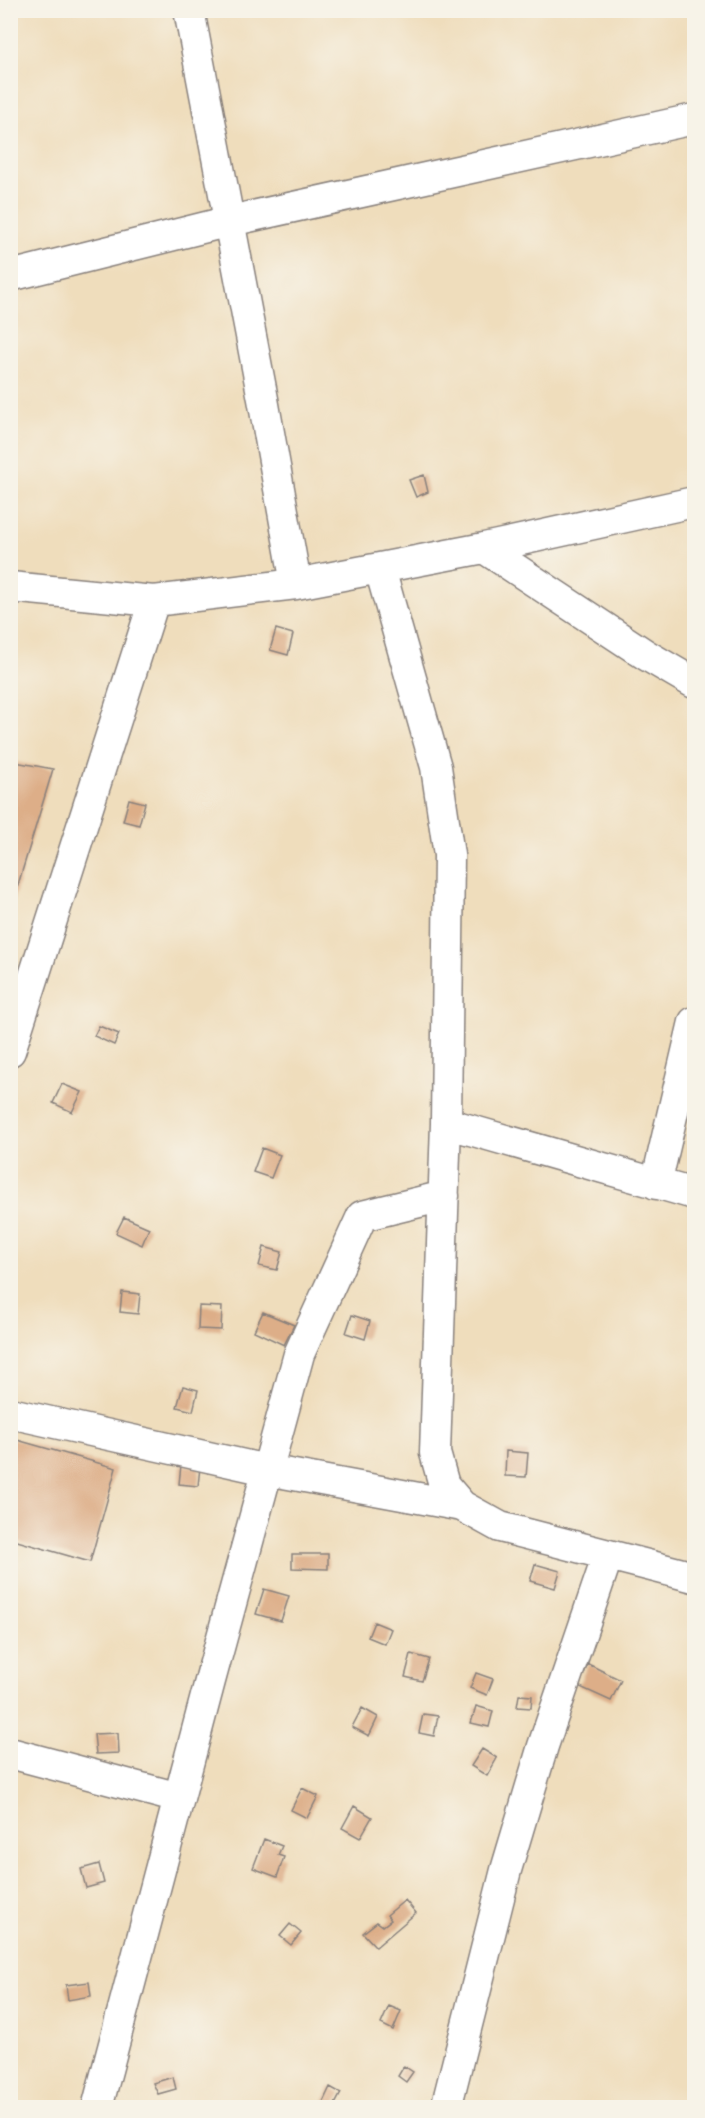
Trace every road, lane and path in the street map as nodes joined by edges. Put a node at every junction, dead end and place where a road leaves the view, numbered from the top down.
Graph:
1 (189, 10) edge
2 (694, 119) edge
3 (230, 221) junction
4 (10, 276) edge
5 (694, 502) edge
6 (484, 548) junction
7 (380, 569) junction
8 (296, 584) junction
9 (10, 587) edge
10 (154, 601) junction
11 (694, 683) edge
12 (694, 1022) edge
13 (10, 1050) edge
14 (446, 1123) junction
15 (656, 1184) junction
16 (694, 1194) edge
17 (444, 1196) junction
18 (10, 1413) edge
19 (267, 1470) junction
20 (462, 1506) junction
21 (608, 1555) junction
22 (694, 1577) edge
23 (10, 1753) edge
24 (179, 1798) junction
25 (97, 2108) edge
26 (446, 2108) edge

1 - 3 street
2 - 3 street
3 - 4 street
3 - 8 street
5 - 6 street
6 - 7 street
6 - 11 street
7 - 8 street
7 - 14 street
8 - 10 street
9 - 10 street
10 - 13 street
12 - 15 street
14 - 15 street
14 - 17 street
15 - 16 street
17 - 19 street
17 - 20 street
18 - 19 street
19 - 20 street
19 - 24 street
20 - 21 street
21 - 22 street
21 - 26 street
23 - 24 street
24 - 25 street

